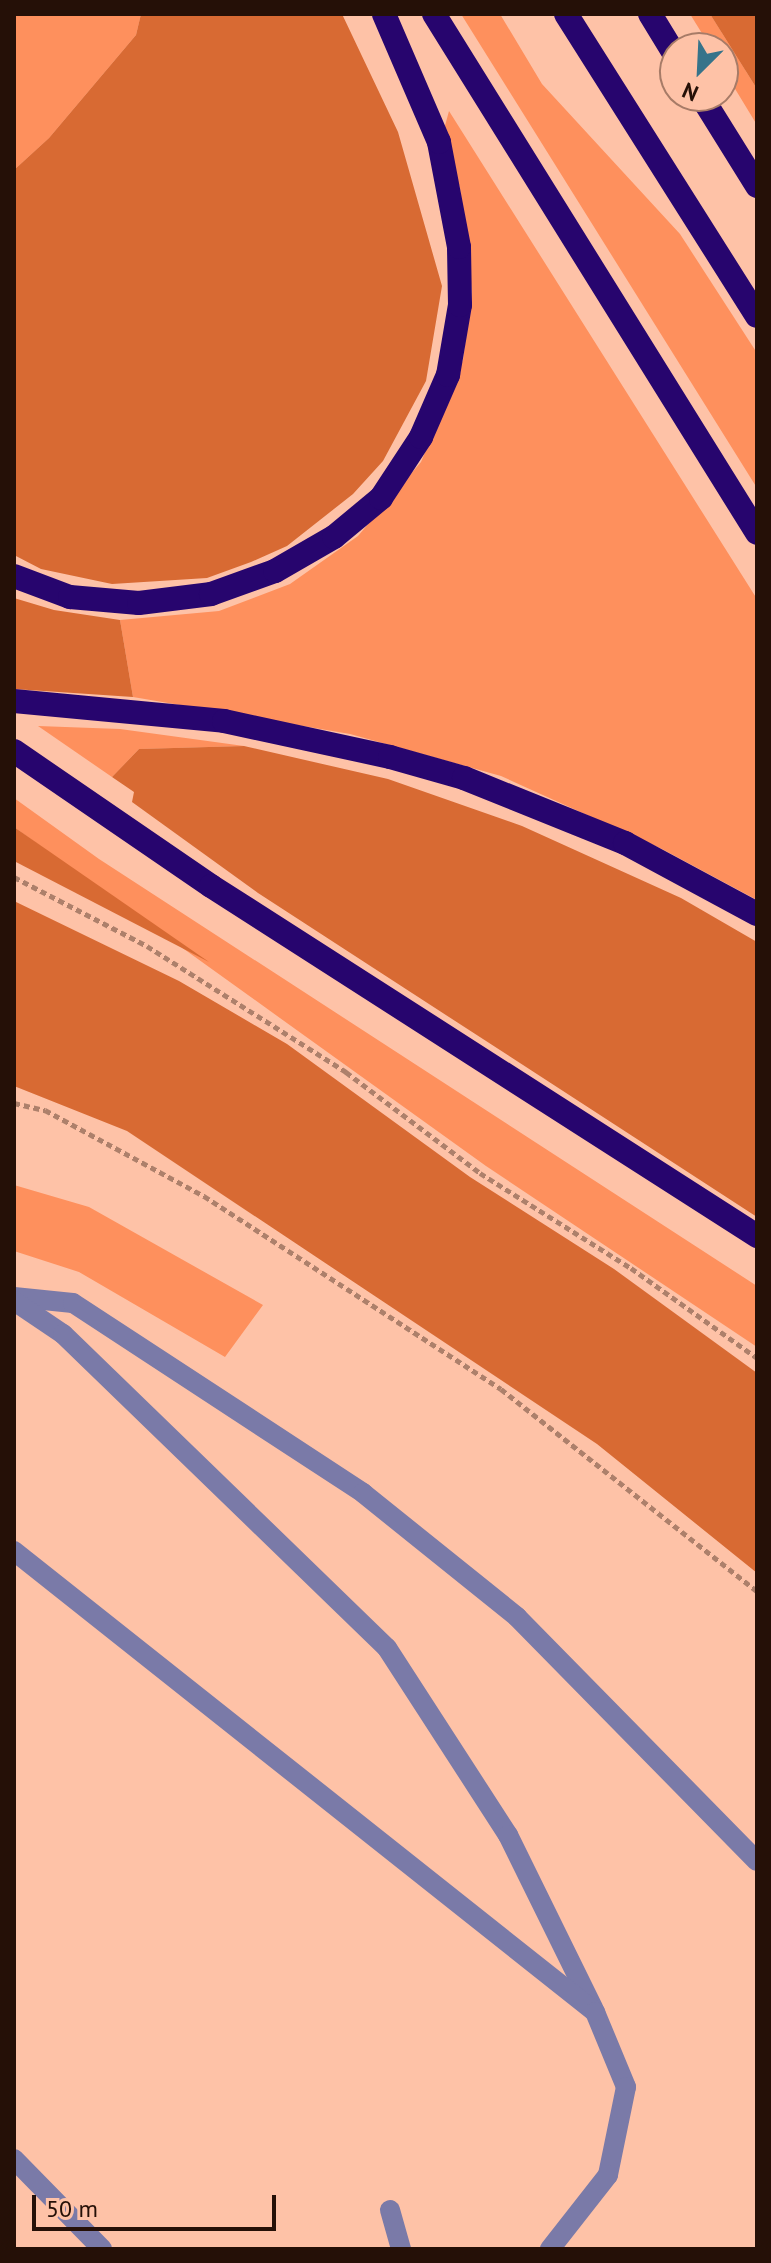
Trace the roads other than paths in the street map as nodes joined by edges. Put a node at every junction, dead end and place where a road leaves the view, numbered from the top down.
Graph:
1 (384, 14) edge
2 (434, 14) edge
3 (566, 14) edge
4 (650, 14) edge
5 (661, 32) edge
6 (711, 112) edge
7 (757, 186) edge
8 (757, 316) edge
9 (757, 533) edge
10 (14, 576) edge
11 (14, 701) edge
12 (14, 751) edge
13 (757, 914) edge
14 (757, 1236) edge
15 (14, 1299) edge
16 (14, 1551) edge
17 (757, 1861) edge
18 (595, 2012) junction
19 (14, 2159) edge
20 (390, 2210) dead end
21 (102, 2249) edge
22 (401, 2249) edge
23 (550, 2249) edge

1 - 10 highway
2 - 9 highway
3 - 8 highway
4 - 5 highway
6 - 7 highway
11 - 13 highway
12 - 14 highway
15 - 17 lane
15 - 18 lane
16 - 18 lane
18 - 23 lane
19 - 21 lane
20 - 22 lane

